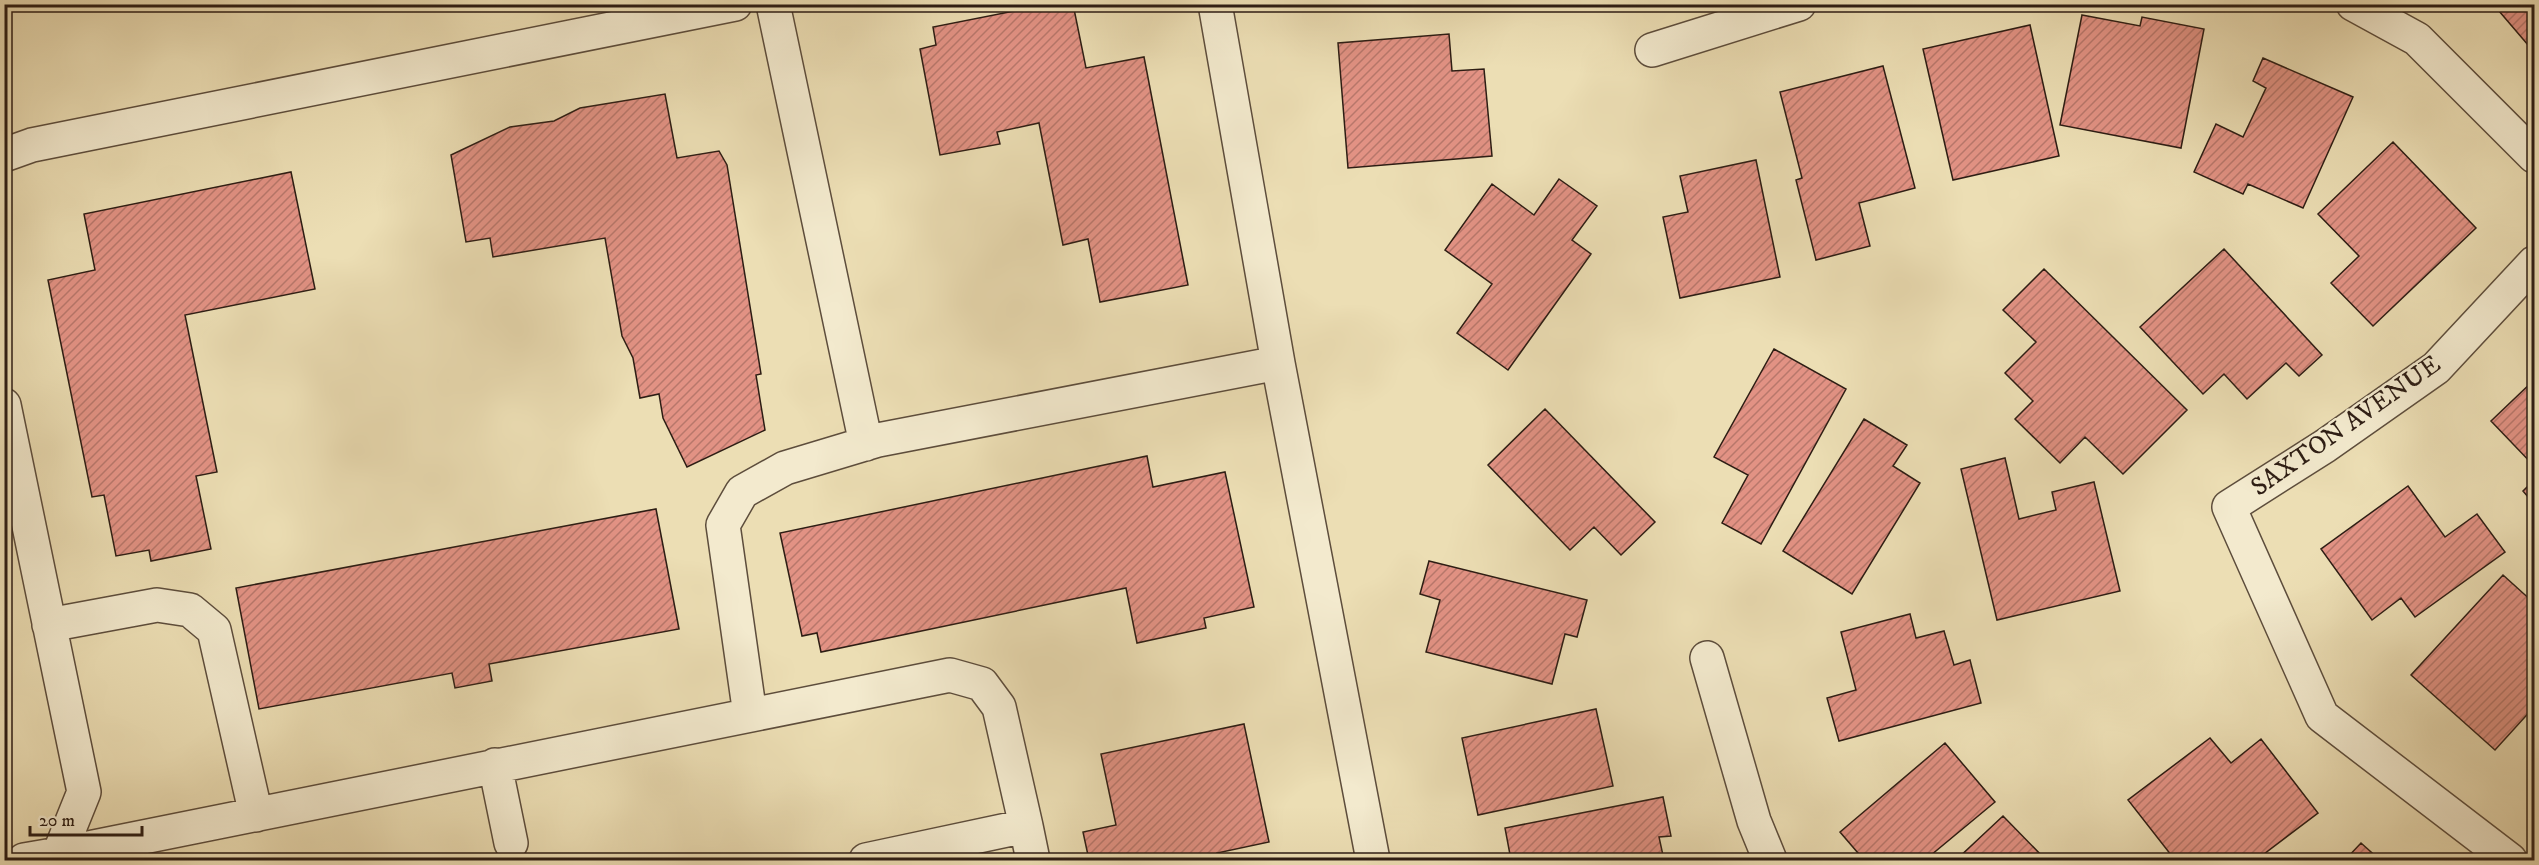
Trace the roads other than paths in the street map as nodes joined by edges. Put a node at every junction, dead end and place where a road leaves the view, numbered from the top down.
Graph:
1 (735, 4) edge
2 (774, 4) edge
3 (1215, 4) edge
4 (1798, 4) edge
5 (2353, 4) edge
6 (1652, 51) dead end
7 (4, 155) edge
8 (2535, 156) edge
9 (2535, 263) edge
10 (1278, 363) junction
11 (4, 405) edge
12 (866, 444) junction
13 (49, 625) junction
14 (1707, 658) dead end
15 (750, 715) junction
16 (495, 765) junction
17 (255, 815) junction
18 (1026, 826) junction
19 (514, 855) edge
20 (60, 857) edge
21 (24, 861) edge
22 (866, 861) edge
23 (1033, 861) edge
24 (1372, 861) edge
25 (1770, 861) edge
26 (2510, 861) edge

1 - 7 street
2 - 12 street
3 - 10 street
4 - 6 street
5 - 8 street
9 - 26 street, SAXTON AVENUE
10 - 12 street
10 - 24 street
11 - 13 street
12 - 15 street
13 - 17 street
13 - 20 street
14 - 25 street
15 - 16 street
15 - 18 street
16 - 17 street
16 - 19 street
17 - 20 street
18 - 22 street
18 - 23 street
20 - 21 street

